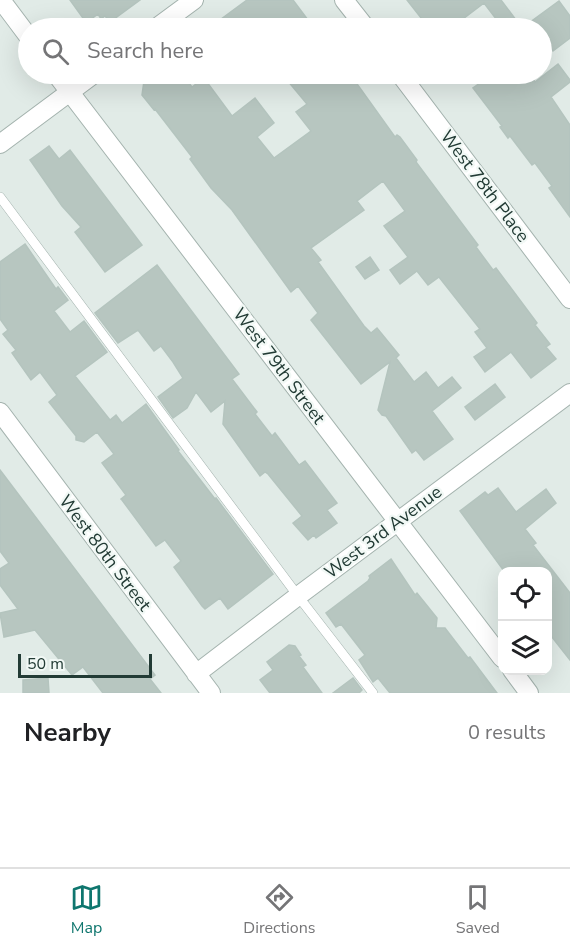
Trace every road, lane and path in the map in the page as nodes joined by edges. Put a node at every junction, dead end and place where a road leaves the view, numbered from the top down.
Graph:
1 (1, 0) edge
2 (194, 0) edge
3 (345, 0) edge
4 (170, 18) edge
5 (358, 18) edge
6 (18, 23) edge
7 (64, 84) edge
8 (81, 84) edge
9 (408, 84) edge
10 (70, 92) junction
11 (0, 144) edge
12 (0, 197) edge
13 (570, 299) edge
14 (570, 393) edge
15 (0, 412) edge
16 (397, 521) junction
17 (298, 596) junction
18 (498, 653) edge
19 (196, 674) junction
20 (516, 675) edge
21 (211, 693) edge
22 (373, 693) edge
23 (529, 693) edge

1 - 6 street
2 - 4 street
3 - 5 street
7 - 10 street, West 79th Street
8 - 10 street
9 - 13 street, West 78th Place
10 - 11 street
10 - 16 street, West 79th Street
12 - 17 lane
14 - 16 street, West 3rd Avenue
15 - 19 street, West 80th Street
16 - 17 street, West 3rd Avenue
16 - 18 street, West 79th Street
17 - 19 street, West 3rd Avenue
17 - 22 lane
19 - 21 street, West 80th Street
20 - 23 street

